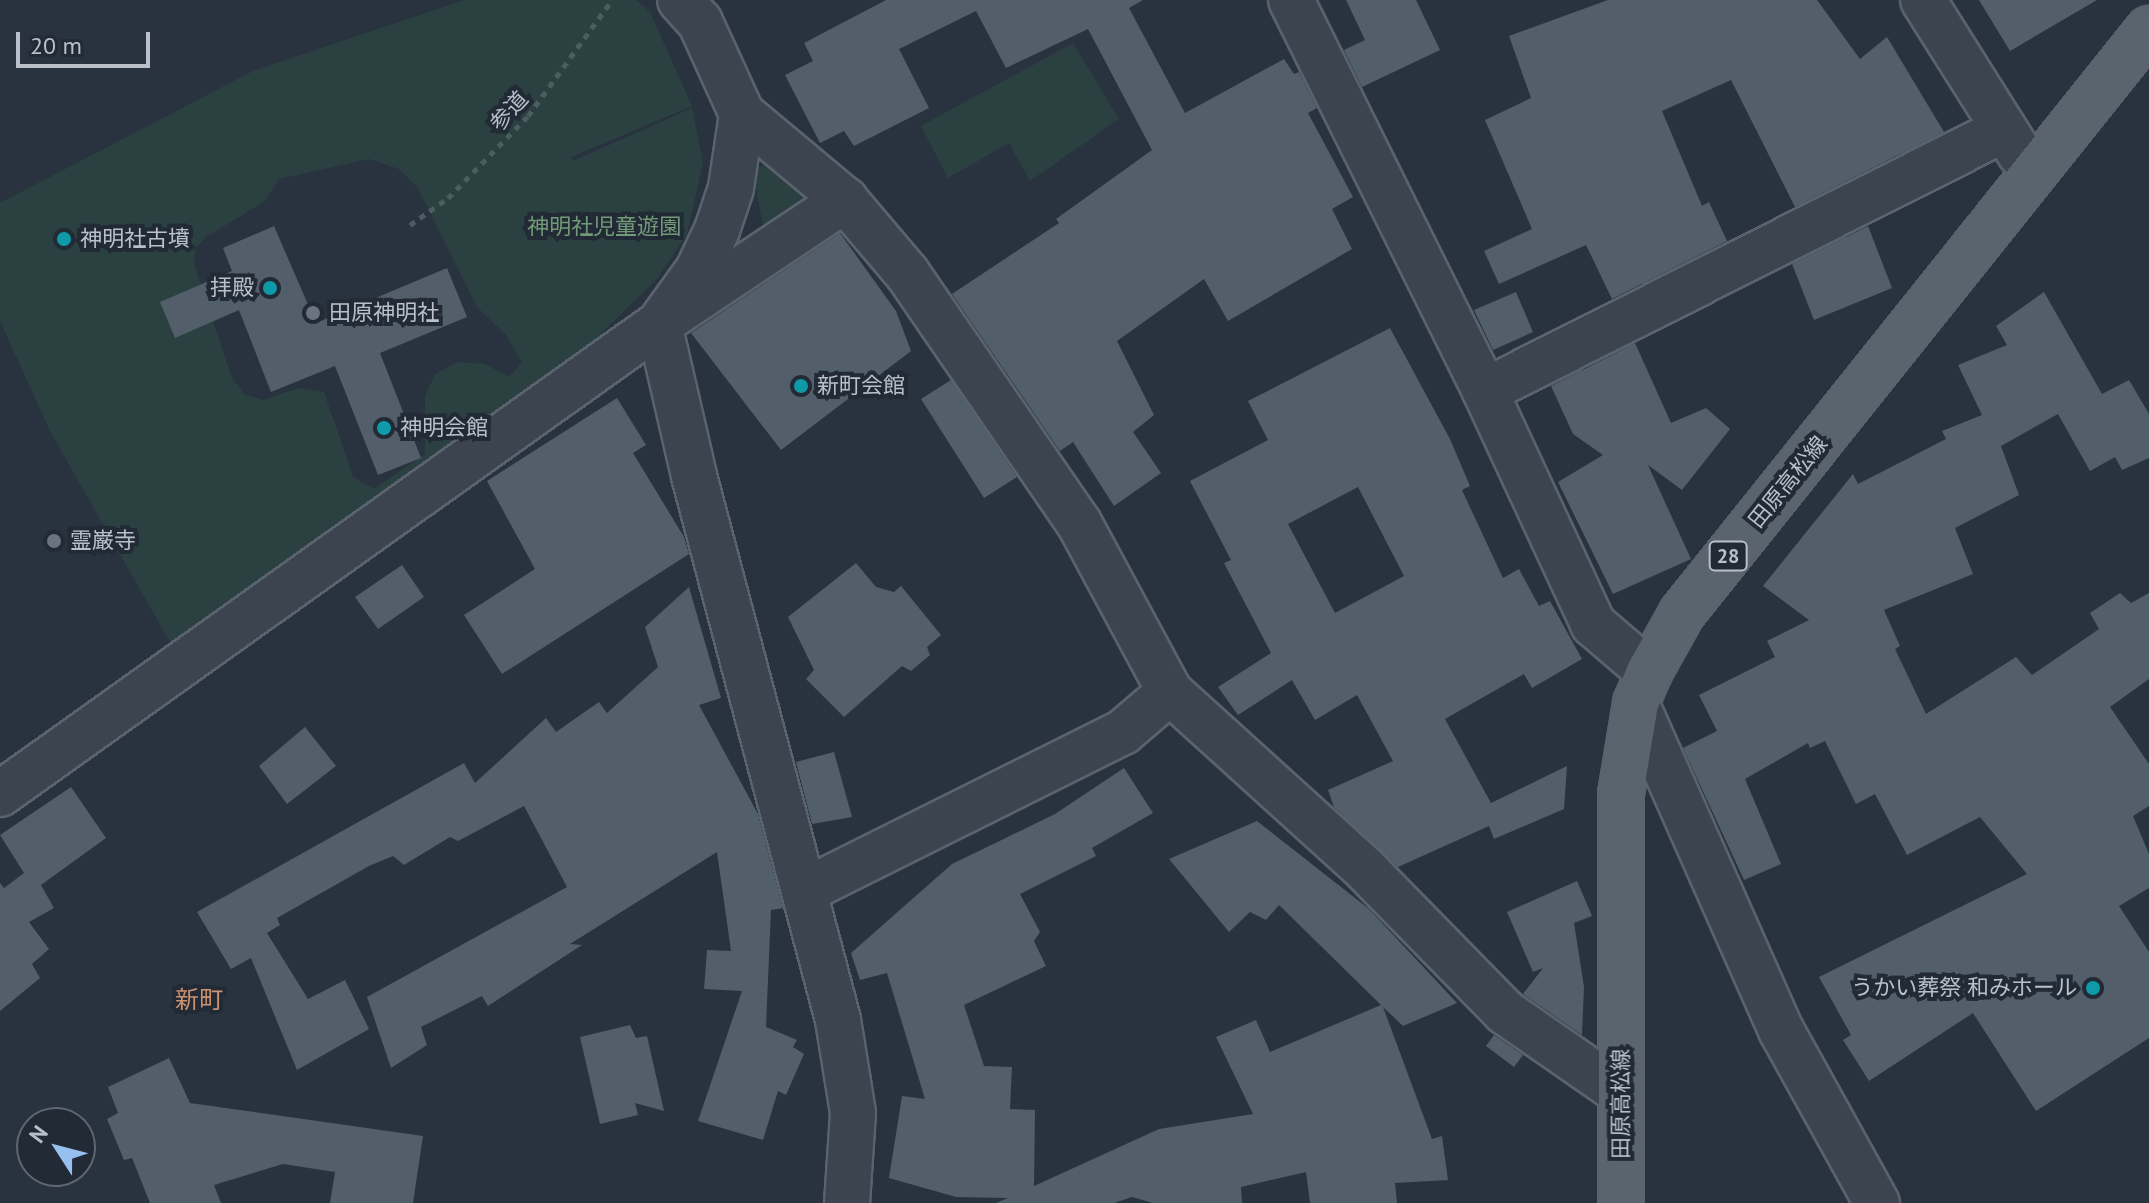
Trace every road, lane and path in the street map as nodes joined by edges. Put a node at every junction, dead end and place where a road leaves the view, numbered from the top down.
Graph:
1 (612, 0) edge
2 (680, 0) edge
3 (1291, 0) edge
4 (1923, 0) edge
5 (2149, 29) edge
6 (742, 114) junction
7 (2001, 131) junction
8 (2034, 172) junction
9 (845, 200) junction
10 (410, 225) dead end
11 (659, 324) junction
12 (1485, 391) junction
13 (1642, 688) junction
14 (1170, 692) junction
15 (0, 794) edge
16 (804, 891) junction
17 (1620, 1092) junction
18 (847, 1203) edge
19 (1621, 1203) edge
20 (1877, 1203) edge

1 - 10 path, 参道
2 - 6 street
3 - 12 street
4 - 7 street
5 - 8 main road, 田原高松線 / 28
6 - 9 street
6 - 11 street
7 - 8 street
7 - 12 street
8 - 13 main road, 田原高松線 / 28
9 - 11 street
9 - 14 street
11 - 15 street
11 - 16 street
12 - 13 street
13 - 17 main road, 田原高松線 / 28
13 - 20 street
14 - 16 street
14 - 17 street
16 - 18 street
17 - 19 main road, 田原高松線 / 28

